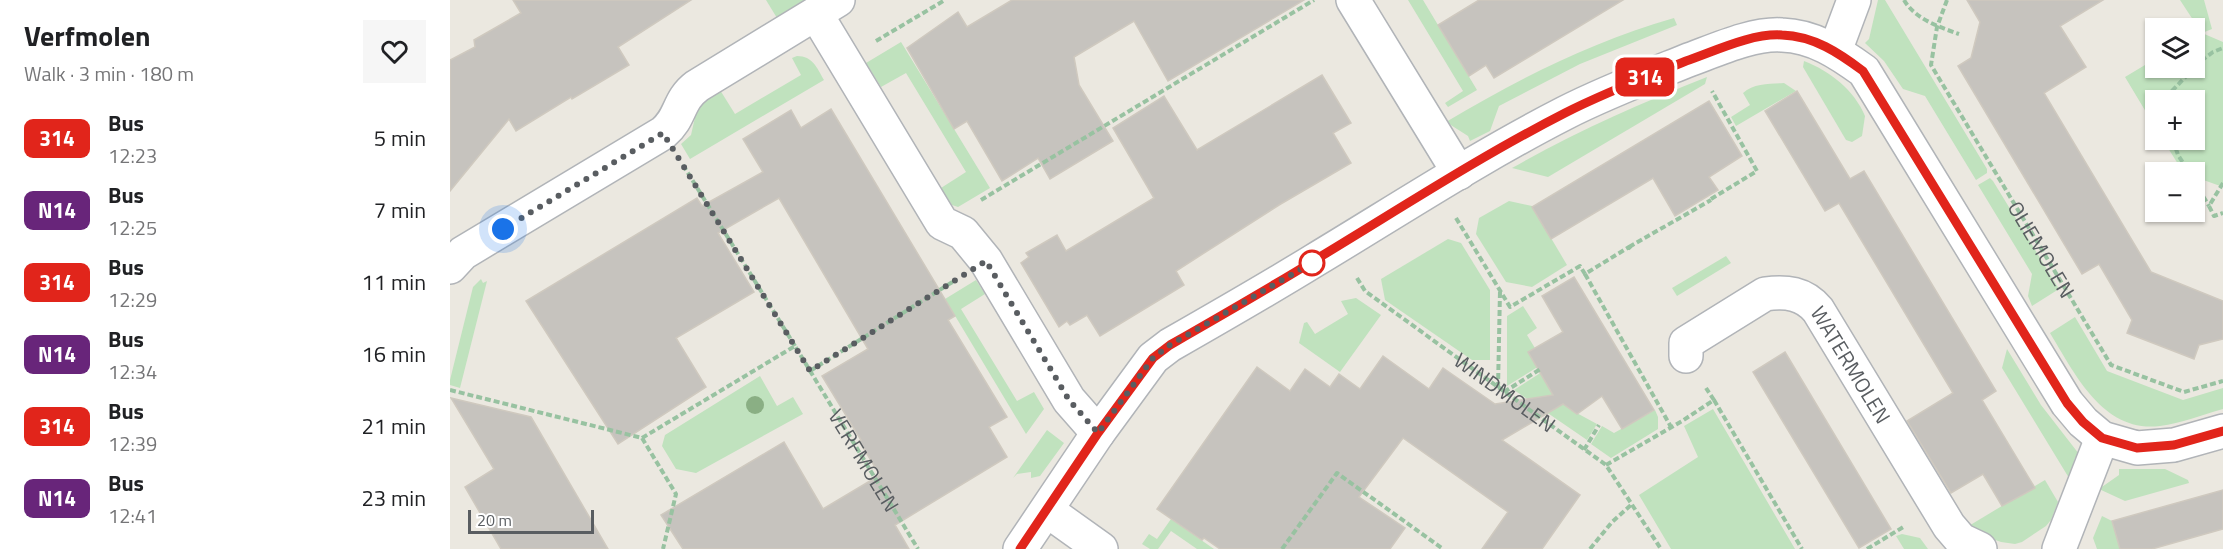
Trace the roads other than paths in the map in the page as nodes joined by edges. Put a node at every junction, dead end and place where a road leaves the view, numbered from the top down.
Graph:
1 (1353, 0) edge
2 (1854, 0) edge
3 (827, 7) edge
4 (1835, 51) junction
5 (1448, 179) junction
6 (450, 267) edge
7 (1686, 356) road end
8 (2223, 431) edge
9 (1098, 433) junction
10 (2102, 438) junction
11 (1048, 511) junction
12 (1020, 549) edge
13 (1101, 549) edge
14 (1980, 549) edge
15 (2060, 549) edge

1 - 5 street
2 - 4 street
3 - 6 street
3 - 9 street
4 - 5 street
4 - 10 street
5 - 9 street
7 - 14 street, WATERMOLEN
8 - 10 street
9 - 11 street
10 - 15 street
11 - 12 street
11 - 13 street

